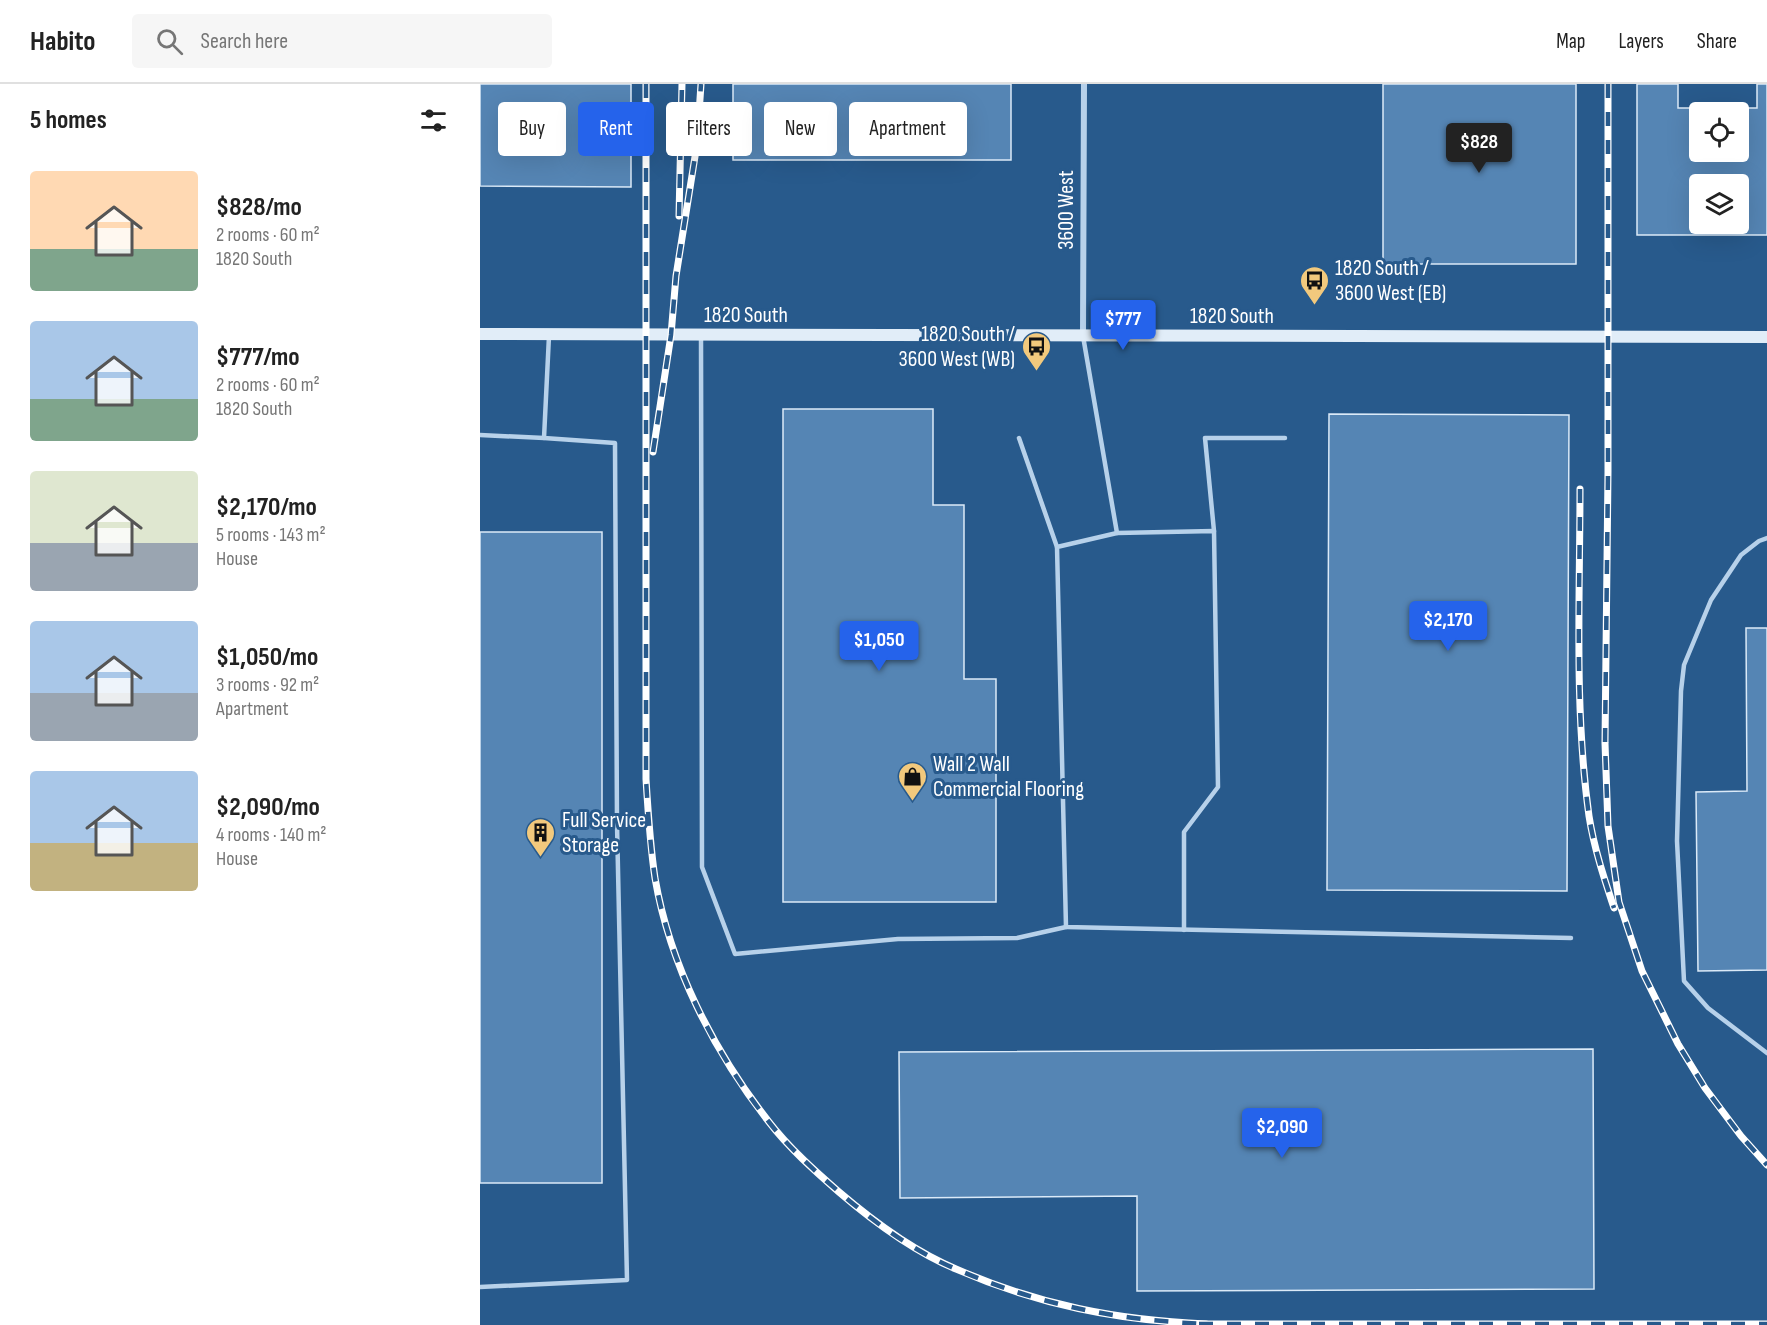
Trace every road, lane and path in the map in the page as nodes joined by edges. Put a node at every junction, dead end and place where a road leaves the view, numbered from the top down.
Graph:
1 (1084, 84) edge
2 (480, 334) edge
3 (549, 335) junction
4 (701, 335) junction
5 (1083, 336) junction
6 (1767, 337) edge
7 (480, 435) edge
8 (544, 438) junction
9 (1019, 438) dead end
10 (1285, 438) dead end
11 (1214, 531) junction
12 (1116, 533) junction
13 (1767, 538) edge
14 (1057, 547) junction
15 (1066, 927) junction
16 (1184, 930) junction
17 (1571, 938) dead end
18 (1767, 1053) edge
19 (480, 1287) edge

1 - 5 street, 3600 West
2 - 3 street, 1820 South
3 - 4 street, 1820 South
3 - 8 lane
4 - 5 street, 1820 South
4 - 15 lane
5 - 6 street, 1820 South
5 - 12 lane
7 - 8 lane
8 - 19 lane
9 - 14 lane
10 - 11 lane
11 - 12 lane
11 - 16 lane
12 - 14 lane
13 - 18 lane
14 - 15 lane
15 - 16 lane
16 - 17 lane

